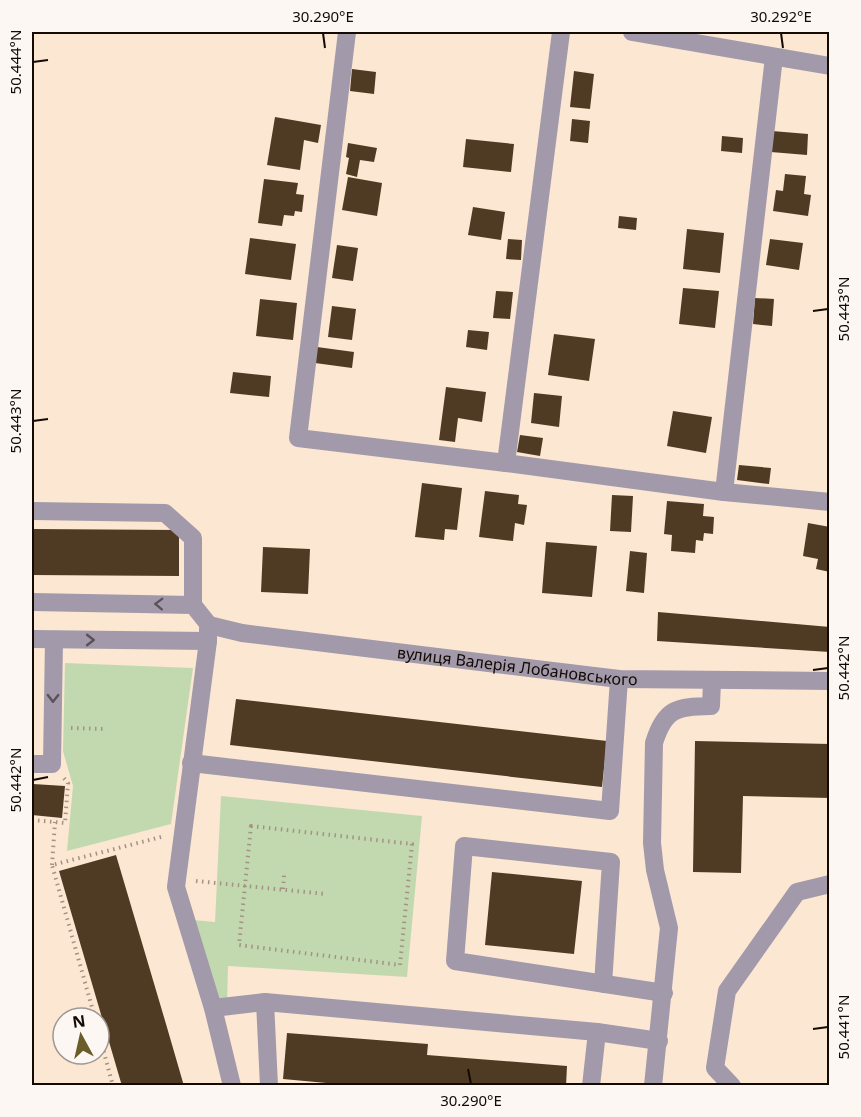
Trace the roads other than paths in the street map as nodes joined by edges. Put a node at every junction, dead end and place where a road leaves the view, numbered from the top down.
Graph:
1 (347, 32) edge
2 (561, 32) edge
3 (632, 32) edge
4 (774, 57) junction
5 (830, 66) edge
6 (506, 463) junction
7 (724, 492) junction
8 (830, 502) edge
9 (32, 511) edge
10 (32, 602) edge
11 (193, 605) junction
12 (208, 633) junction
13 (32, 639) edge
14 (54, 640) junction
15 (619, 679) junction
16 (712, 681) junction
17 (830, 681) edge
18 (191, 763) junction
19 (32, 764) edge
20 (830, 885) edge
21 (603, 984) junction
22 (664, 993) junction
23 (265, 1002) junction
24 (213, 1008) junction
25 (597, 1032) junction
26 (659, 1041) junction
27 (232, 1086) edge
28 (269, 1086) edge
29 (591, 1086) edge
30 (653, 1086) edge
31 (732, 1086) edge

1 - 6 street
2 - 6 street
3 - 4 street
4 - 5 street
4 - 7 street
6 - 7 street
7 - 8 street
9 - 11 street
11 -> 10 street
11 - 12 street
14 -> 12 street, вулиця Валерія Лобановського
12 - 15 street, вулиця Валерія Лобановського
12 - 18 street
13 - 14 street, вулиця Валерія Лобановського
14 -> 19 street
15 - 16 street, вулиця Валерія Лобановського
15 - 18 street
16 - 17 street, вулиця Валерія Лобановського
16 - 22 street
18 - 24 street
20 - 31 street
21 - 21 street
21 - 22 street
22 - 26 street
23 - 24 street
23 - 25 street
23 - 28 street
24 - 27 street
25 - 26 street
25 - 29 street
26 - 30 street

